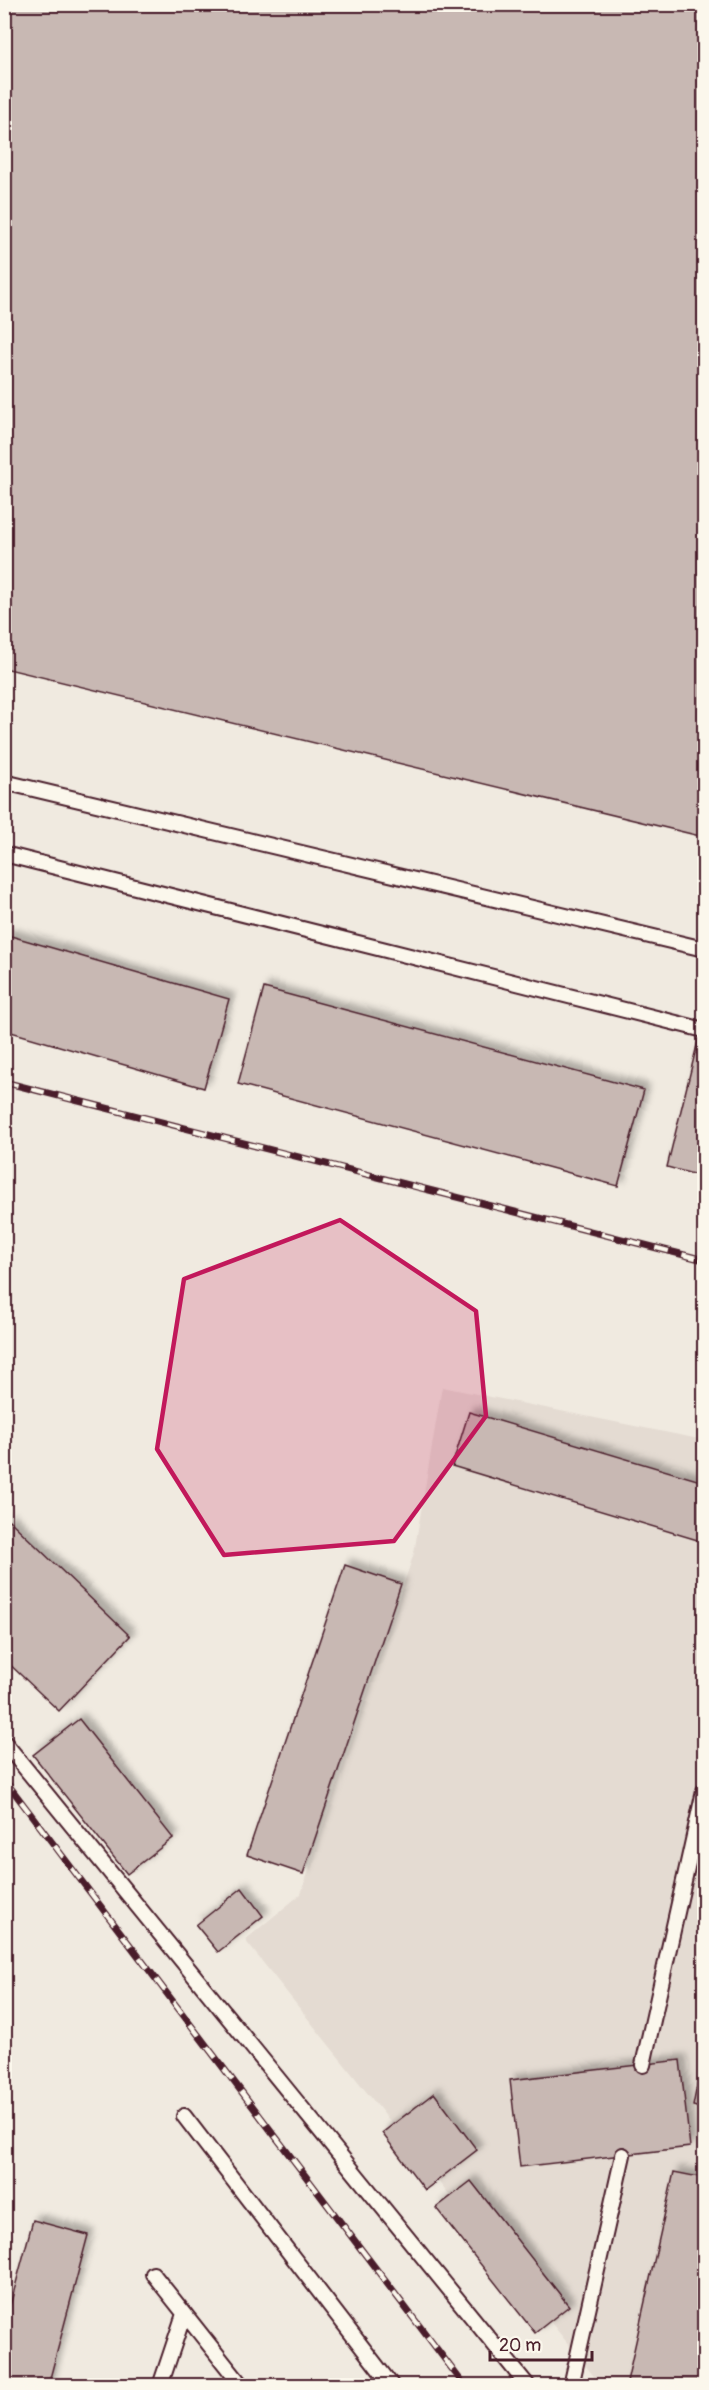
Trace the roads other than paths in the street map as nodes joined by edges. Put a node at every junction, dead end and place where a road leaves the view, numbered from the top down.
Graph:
1 (4, 782) edge
2 (4, 854) edge
3 (705, 949) edge
4 (705, 1030) edge
5 (4, 1742) edge
6 (705, 1791) edge
7 (643, 2065) dead end
8 (184, 2116) dead end
9 (623, 2155) dead end
10 (153, 2274) dead end
11 (184, 2314) junction
12 (160, 2385) edge
13 (242, 2385) edge
14 (392, 2385) edge
15 (528, 2385) edge
16 (571, 2385) edge

1 - 3 lane
2 - 4 lane
5 - 15 lane
6 - 7 lane
8 - 14 lane
9 - 16 lane
10 - 11 lane
11 - 12 lane
11 - 13 lane

